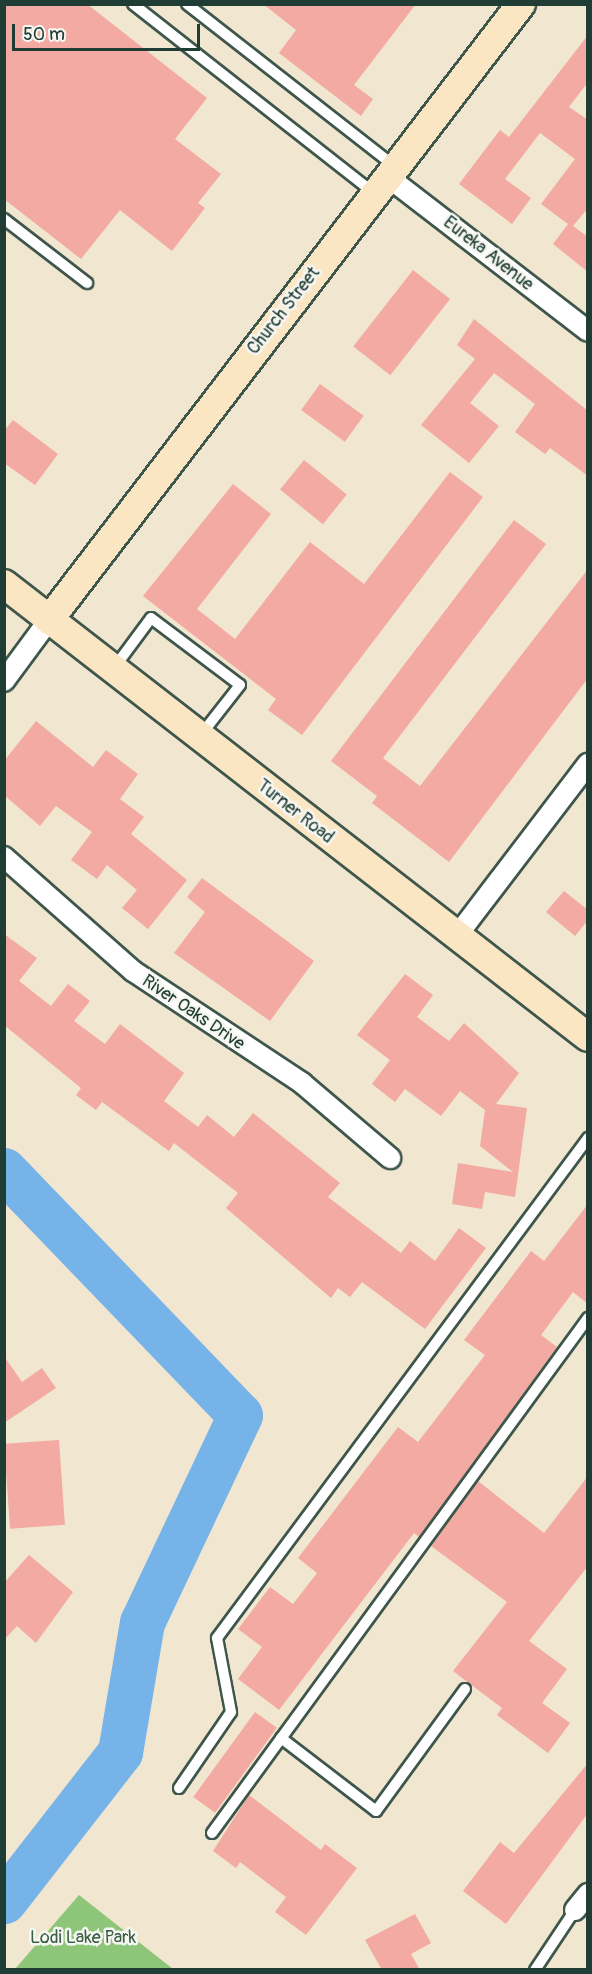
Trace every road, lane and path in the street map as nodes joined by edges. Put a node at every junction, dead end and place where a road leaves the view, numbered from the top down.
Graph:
1 (133, 4) edge
2 (187, 4) edge
3 (521, 4) edge
4 (386, 180) junction
5 (4, 219) edge
6 (87, 283) dead end
7 (588, 331) edge
8 (4, 584) edge
9 (50, 620) junction
10 (113, 669) junction
11 (4, 681) edge
12 (200, 737) junction
13 (588, 764) edge
14 (4, 857) edge
15 (456, 937) junction
16 (588, 1038) edge
17 (588, 1138) edge
18 (390, 1158) dead end
19 (588, 1318) edge
20 (465, 1689) dead end
21 (281, 1738) junction
22 (179, 1788) dead end
23 (212, 1833) dead end
24 (588, 1893) edge
25 (575, 1910) joint
26 (535, 1970) edge

1 - 4 lane
2 - 4 lane
3 - 4 main road, Church Street
4 - 7 street, Eureka Avenue
4 - 9 main road, Church Street
5 - 6 lane
8 - 9 main road, Turner Road
9 - 10 main road, Turner Road
9 - 11 street
10 - 12 main road, Turner Road
10 - 12 lane
12 - 15 main road, Turner Road
13 - 15 street
14 - 18 street, River Oaks Drive
15 - 16 main road, Turner Road
17 - 22 lane
19 - 21 lane
20 - 21 lane
21 - 23 lane
24 - 25 street
25 - 26 lane

